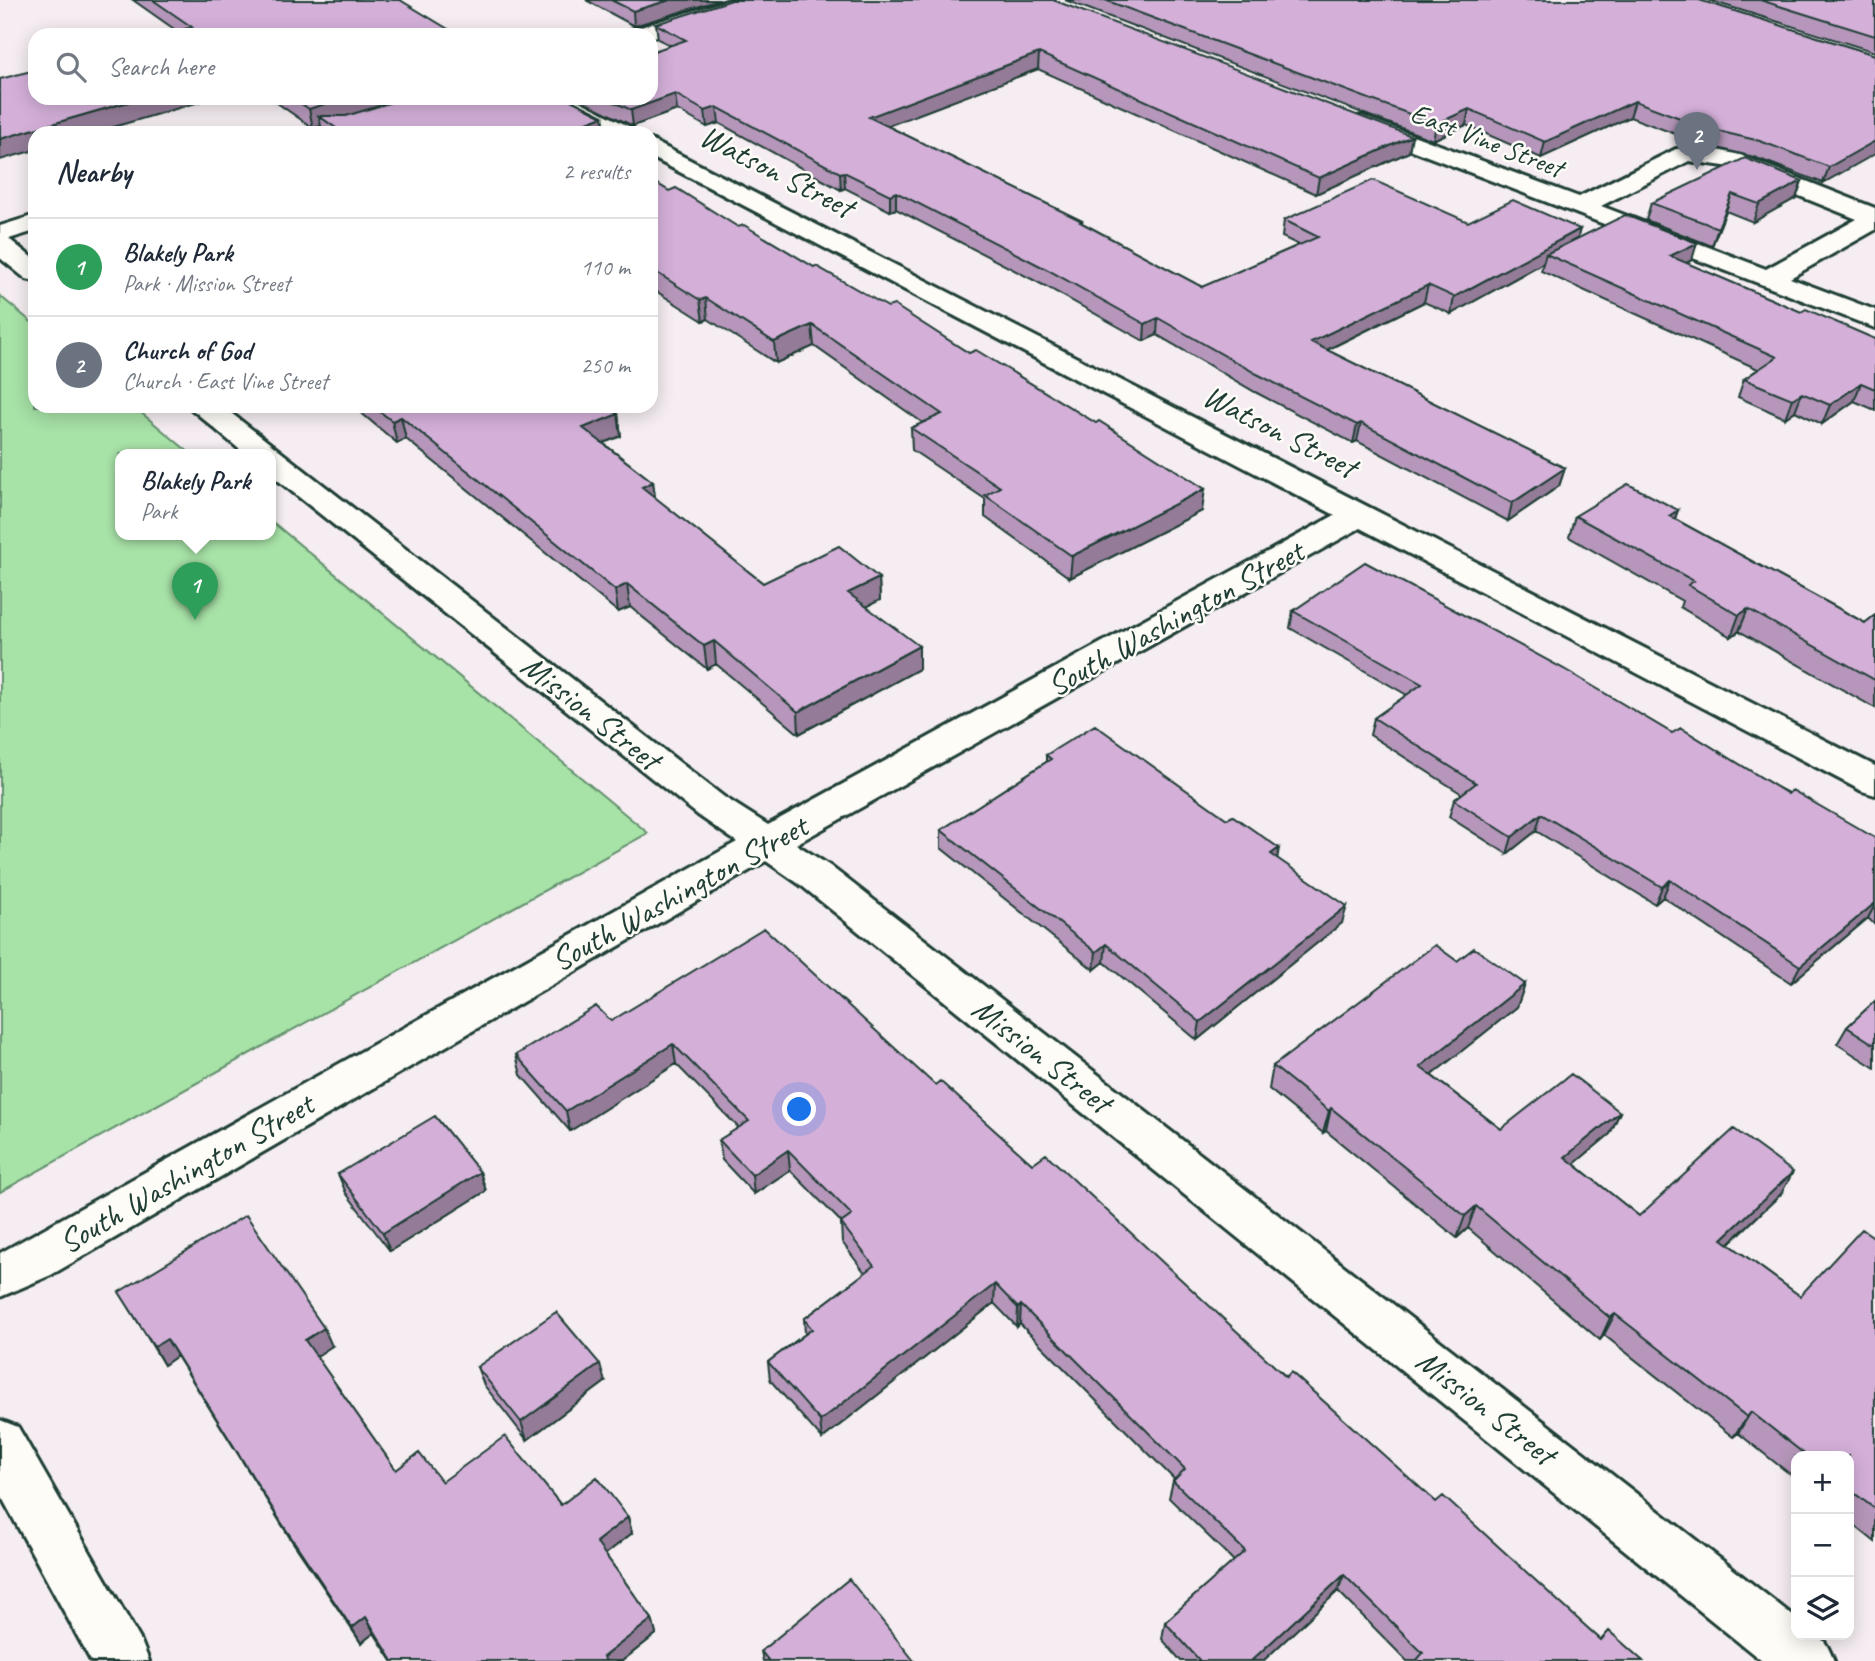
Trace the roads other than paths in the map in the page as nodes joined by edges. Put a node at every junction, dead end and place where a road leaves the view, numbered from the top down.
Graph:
1 (751, 0) edge
2 (658, 29) edge
3 (570, 105) edge
4 (1335, 113) edge
5 (610, 126) edge
6 (658, 151) edge
7 (1579, 206) junction
8 (1875, 218) edge
9 (28, 225) edge
10 (0, 234) edge
11 (0, 245) edge
12 (28, 267) edge
13 (1769, 279) junction
14 (1875, 320) edge
15 (213, 413) edge
16 (258, 449) edge
17 (276, 464) edge
18 (1361, 514) junction
19 (1875, 782) edge
20 (765, 844) junction
21 (0, 1276) edge
22 (0, 1444) edge
23 (121, 1661) edge
24 (1807, 1661) edge

1 - 2 street
3 - 5 street
4 - 7 street, East Vine Street
6 - 18 street, Watson Street
7 - 8 street
7 - 13 street, East Vine Street
8 - 13 street
9 - 10 street
11 - 12 street
13 - 14 street, East Vine Street
15 - 16 street
17 - 20 street, Mission Street
18 - 19 street, Watson Street
18 - 20 street, South Washington Street
20 - 21 street, South Washington Street
20 - 24 street, Mission Street
22 - 23 street

